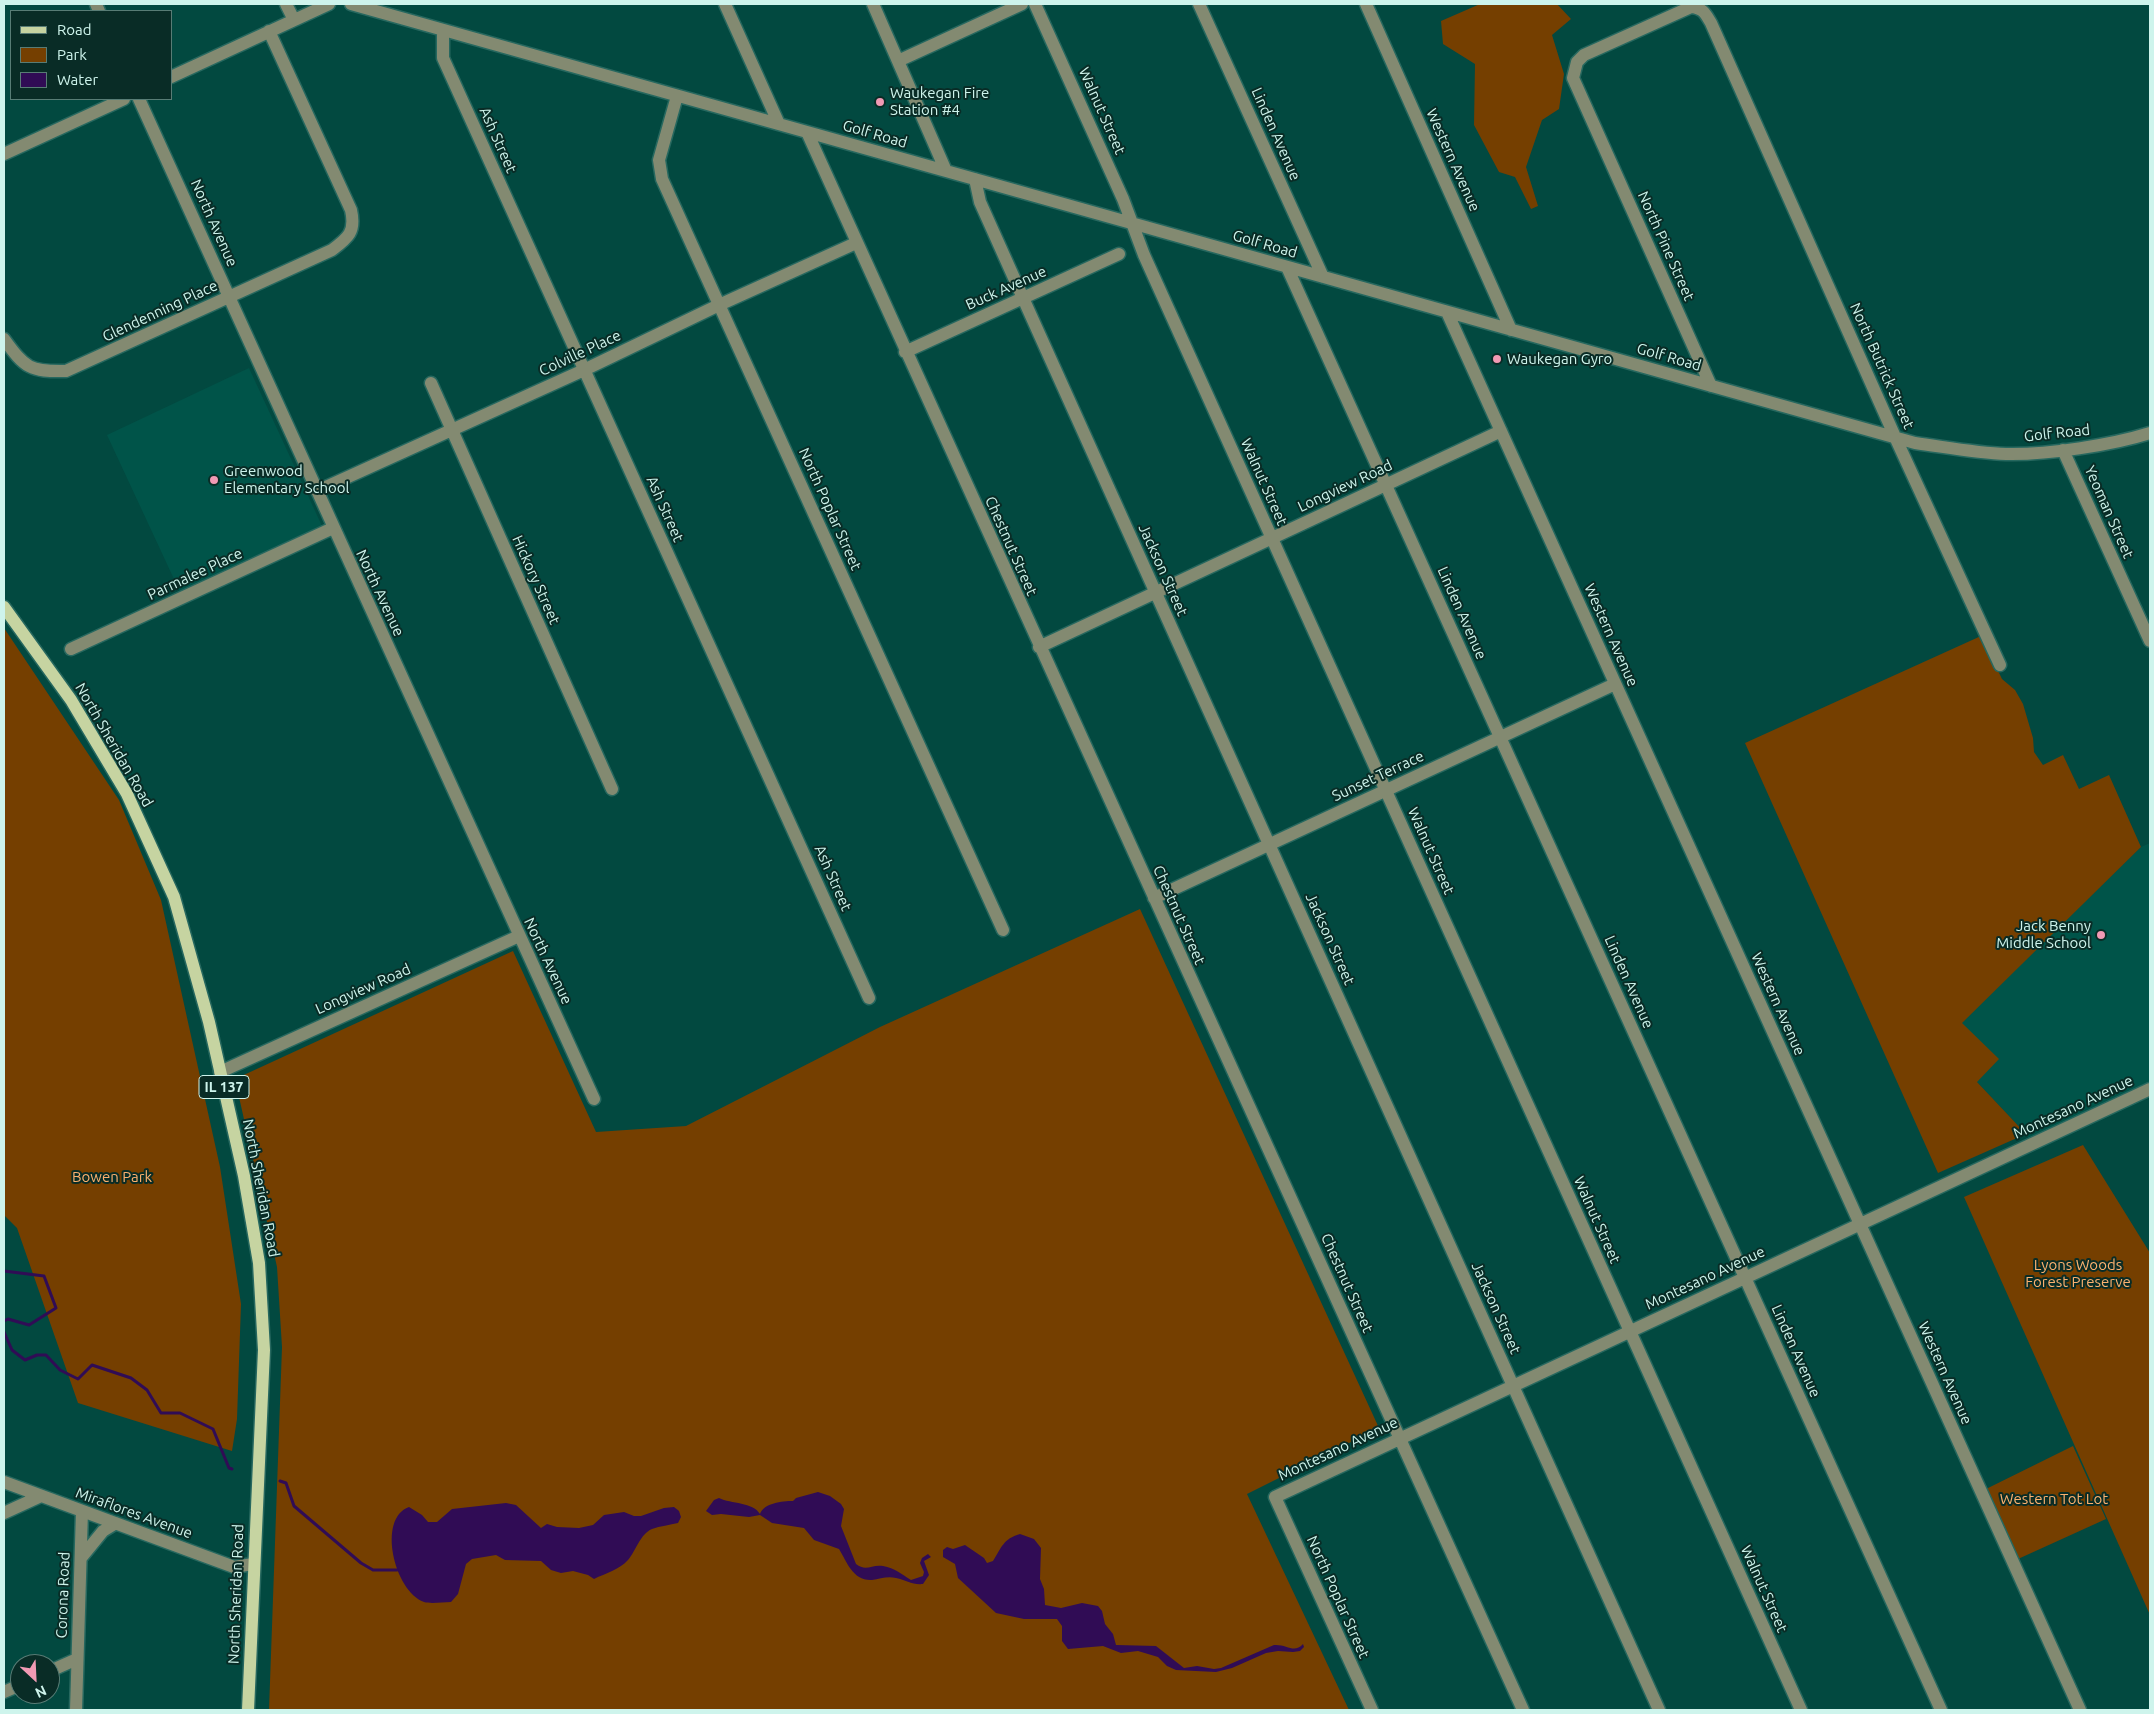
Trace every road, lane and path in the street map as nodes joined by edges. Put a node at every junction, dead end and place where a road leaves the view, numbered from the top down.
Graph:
1 (286, 4) edge
2 (329, 4) edge
3 (351, 4) edge
4 (725, 4) edge
5 (873, 4) edge
6 (1022, 4) edge
7 (1035, 4) edge
8 (1199, 4) edge
9 (1366, 4) edge
10 (378, 8) edge
11 (294, 20) junction
12 (443, 30) junction
13 (269, 31) junction
14 (898, 61) junction
15 (172, 77) edge
16 (677, 96) junction
17 (122, 100) edge
18 (139, 100) edge
19 (1591, 118) joint
20 (780, 124) junction
21 (806, 132) junction
22 (4, 154) edge
23 (946, 171) junction
24 (976, 179) junction
25 (1133, 223) junction
26 (856, 243) junction
27 (1119, 254) dead end
28 (1287, 267) junction
29 (1323, 277) junction
30 (229, 297) junction
31 (1023, 298) junction
32 (719, 305) junction
33 (1447, 312) junction
34 (1511, 330) junction
35 (4, 338) edge
36 (906, 352) junction
37 (584, 370) junction
38 (431, 383) dead end
39 (1711, 386) junction
40 (451, 431) junction
41 (1501, 431) junction
42 (2150, 433) edge
43 (1896, 439) junction
44 (2063, 450) junction
45 (1386, 485) junction
46 (317, 491) junction
47 (333, 528) junction
48 (1272, 538) junction
49 (1156, 592) junction
50 (4, 606) edge
51 (2150, 641) edge
52 (1039, 647) junction
53 (71, 649) dead end
54 (2000, 665) dead end
55 (1615, 684) junction
56 (1500, 737) junction
57 (612, 789) dead end
58 (1386, 790) junction
59 (1269, 844) junction
60 (1154, 898) junction
61 (1003, 930) dead end
62 (519, 936) junction
63 (870, 998) dead end
64 (220, 1072) junction
65 (2150, 1089) edge
66 (594, 1099) dead end
67 (1860, 1224) junction
68 (1744, 1278) junction
69 (1629, 1331) junction
70 (1513, 1385) junction
71 (1399, 1438) junction
72 (4, 1482) edge
73 (41, 1496) junction
74 (1275, 1497) joint
75 (82, 1511) junction
76 (4, 1513) edge
77 (116, 1523) junction
78 (81, 1558) junction
79 (253, 1564) junction
80 (77, 1659) junction
81 (60, 1667) edge
82 (76, 1710) edge
83 (248, 1710) edge
84 (1372, 1710) edge
85 (1522, 1710) edge
86 (1659, 1710) edge
87 (1801, 1710) edge
88 (1941, 1710) edge
89 (2080, 1710) edge

1 - 11 street
2 - 11 street
3 - 10 street, Golf Road
4 - 20 street
5 - 14 street
6 - 14 street
7 - 25 street, Walnut Street
8 - 29 street, Linden Avenue
9 - 34 street, Western Avenue
10 - 12 street, Golf Road
11 - 13 street
12 - 16 street, Golf Road
12 - 37 street, Ash Street
13 - 15 street
13 - 30 street, Glendenning Place
14 - 23 street
16 - 20 street, Golf Road
16 - 32 street, North Poplar Street
17 - 22 street
18 - 30 street, North Avenue
19 - 39 street, North Pine Street
19 - 43 street, North Butrick Street
20 - 21 street, Golf Road
21 - 23 street, Golf Road
21 - 26 street, Chestnut Street
23 - 24 street, Golf Road
24 - 25 street, Golf Road
24 - 31 street, Jackson Street
25 - 28 street, Golf Road
25 - 48 street, Walnut Street
26 - 32 street, Colville Place
26 - 36 street, Chestnut Street
27 - 31 street, Buck Avenue
28 - 29 street, Golf Road
28 - 45 street, Linden Avenue
29 - 33 street, Golf Road
30 - 35 street, Glendenning Place
30 - 46 street, North Avenue
31 - 36 street, Buck Avenue
31 - 49 street, Jackson Street
32 - 37 street, Colville Place
32 - 61 street, North Poplar Street
33 - 34 street, Golf Road
33 - 41 street, Western Avenue
34 - 39 street, Golf Road
36 - 52 street, Chestnut Street
37 - 40 street, Colville Place
37 - 63 street, Ash Street
38 - 40 street, Hickory Street
39 - 43 street, Golf Road
40 - 46 street, Colville Place
40 - 57 street, Hickory Street
41 - 45 street, Longview Road
41 - 55 street, Western Avenue
42 - 44 street, Golf Road
43 - 44 street, Golf Road
43 - 54 street, North Butrick Street
44 - 51 street, Yeoman Street
45 - 48 street, Longview Road
45 - 56 street, Linden Avenue
46 - 47 street, North Avenue
47 - 53 street, Parmalee Place
47 - 62 street, North Avenue
48 - 49 street, Longview Road
48 - 58 street, Walnut Street
49 - 52 street, Longview Road
49 - 59 street, Jackson Street
50 - 64 main road, North Sheridan Road / IL 137
52 - 60 street, Chestnut Street
55 - 56 street, Sunset Terrace
55 - 67 street, Western Avenue
56 - 58 street, Sunset Terrace
56 - 68 street, Linden Avenue
58 - 59 street, Sunset Terrace
58 - 69 street, Walnut Street
59 - 60 street, Sunset Terrace
59 - 70 street, Jackson Street
60 - 71 street, Chestnut Street
62 - 64 street, Longview Road
62 - 66 street, North Avenue
64 - 79 main road, North Sheridan Road / IL 137
65 - 67 street, Montesano Avenue
67 - 68 street, Montesano Avenue
67 - 89 street, Western Avenue
68 - 69 street, Montesano Avenue
68 - 88 street, Linden Avenue
69 - 70 street, Montesano Avenue
69 - 87 street, Walnut Street
70 - 71 street, Montesano Avenue
70 - 86 street, Jackson Street
71 - 74 street, Montesano Avenue
71 - 85 street, Chestnut Street
72 - 73 street, Miraflores Avenue
73 - 75 street, Miraflores Avenue
73 - 76 street
74 - 84 street, North Poplar Street
75 - 77 street, Miraflores Avenue
75 - 78 street, Corona Road
77 - 78 street
77 - 79 street, Miraflores Avenue
78 - 80 street, Corona Road
79 - 83 main road, North Sheridan Road / IL 137
80 - 81 street
80 - 82 street, Corona Road

